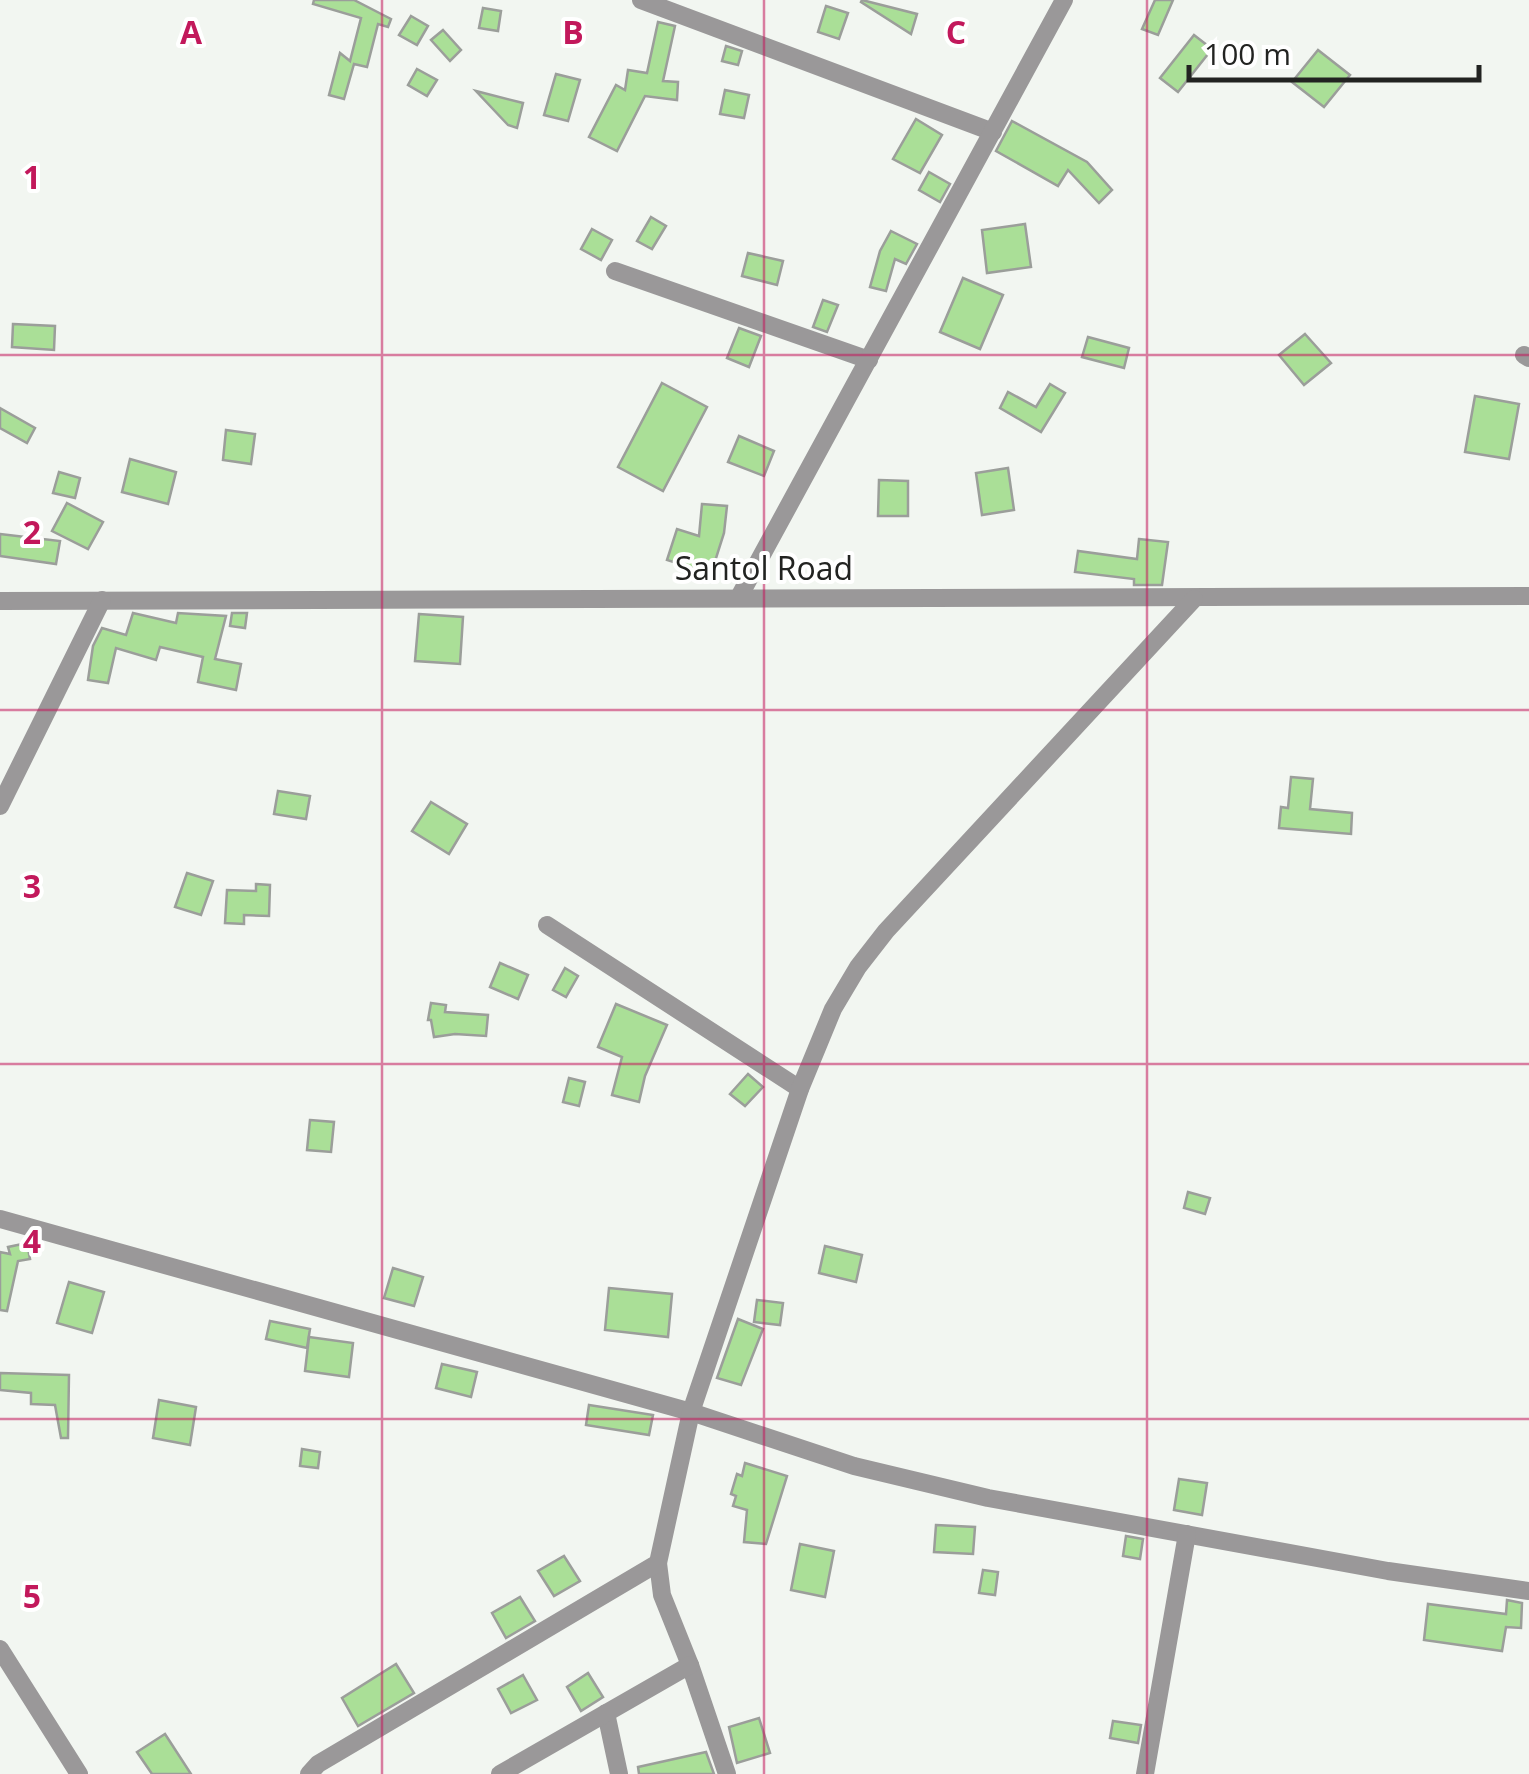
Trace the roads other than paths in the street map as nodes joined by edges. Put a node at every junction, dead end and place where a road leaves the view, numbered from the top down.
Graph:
1 (641, 0) edge
2 (1062, 0) edge
3 (993, 132) junction
4 (614, 271) dead end
5 (869, 360) junction
6 (1529, 596) edge
7 (739, 597) junction
8 (1194, 599) junction
9 (102, 600) junction
10 (0, 601) edge
11 (0, 806) edge
12 (547, 925) dead end
13 (800, 1089) junction
14 (0, 1218) edge
15 (691, 1412) junction
16 (1186, 1534) junction
17 (658, 1562) junction
18 (1529, 1591) edge
19 (0, 1649) edge
20 (690, 1665) junction
21 (5, 1672) edge
22 (606, 1713) junction
23 (79, 1774) edge
24 (309, 1774) edge
25 (500, 1774) edge
26 (619, 1774) edge
27 (726, 1774) edge
28 (1145, 1774) edge

1 - 3 street
2 - 3 street
3 - 5 street
4 - 5 street
5 - 7 street
6 - 8 street, Santol Road
7 - 8 street, Santol Road
7 - 9 street, Santol Road
8 - 13 street
9 - 10 street, Santol Road
9 - 11 street
12 - 13 street
13 - 15 street
14 - 15 street
15 - 16 street
15 - 17 street
16 - 18 street
16 - 28 street
17 - 20 street
17 - 24 street
19 - 21 street
20 - 22 street
20 - 27 street
21 - 23 street
22 - 25 street
22 - 26 street

